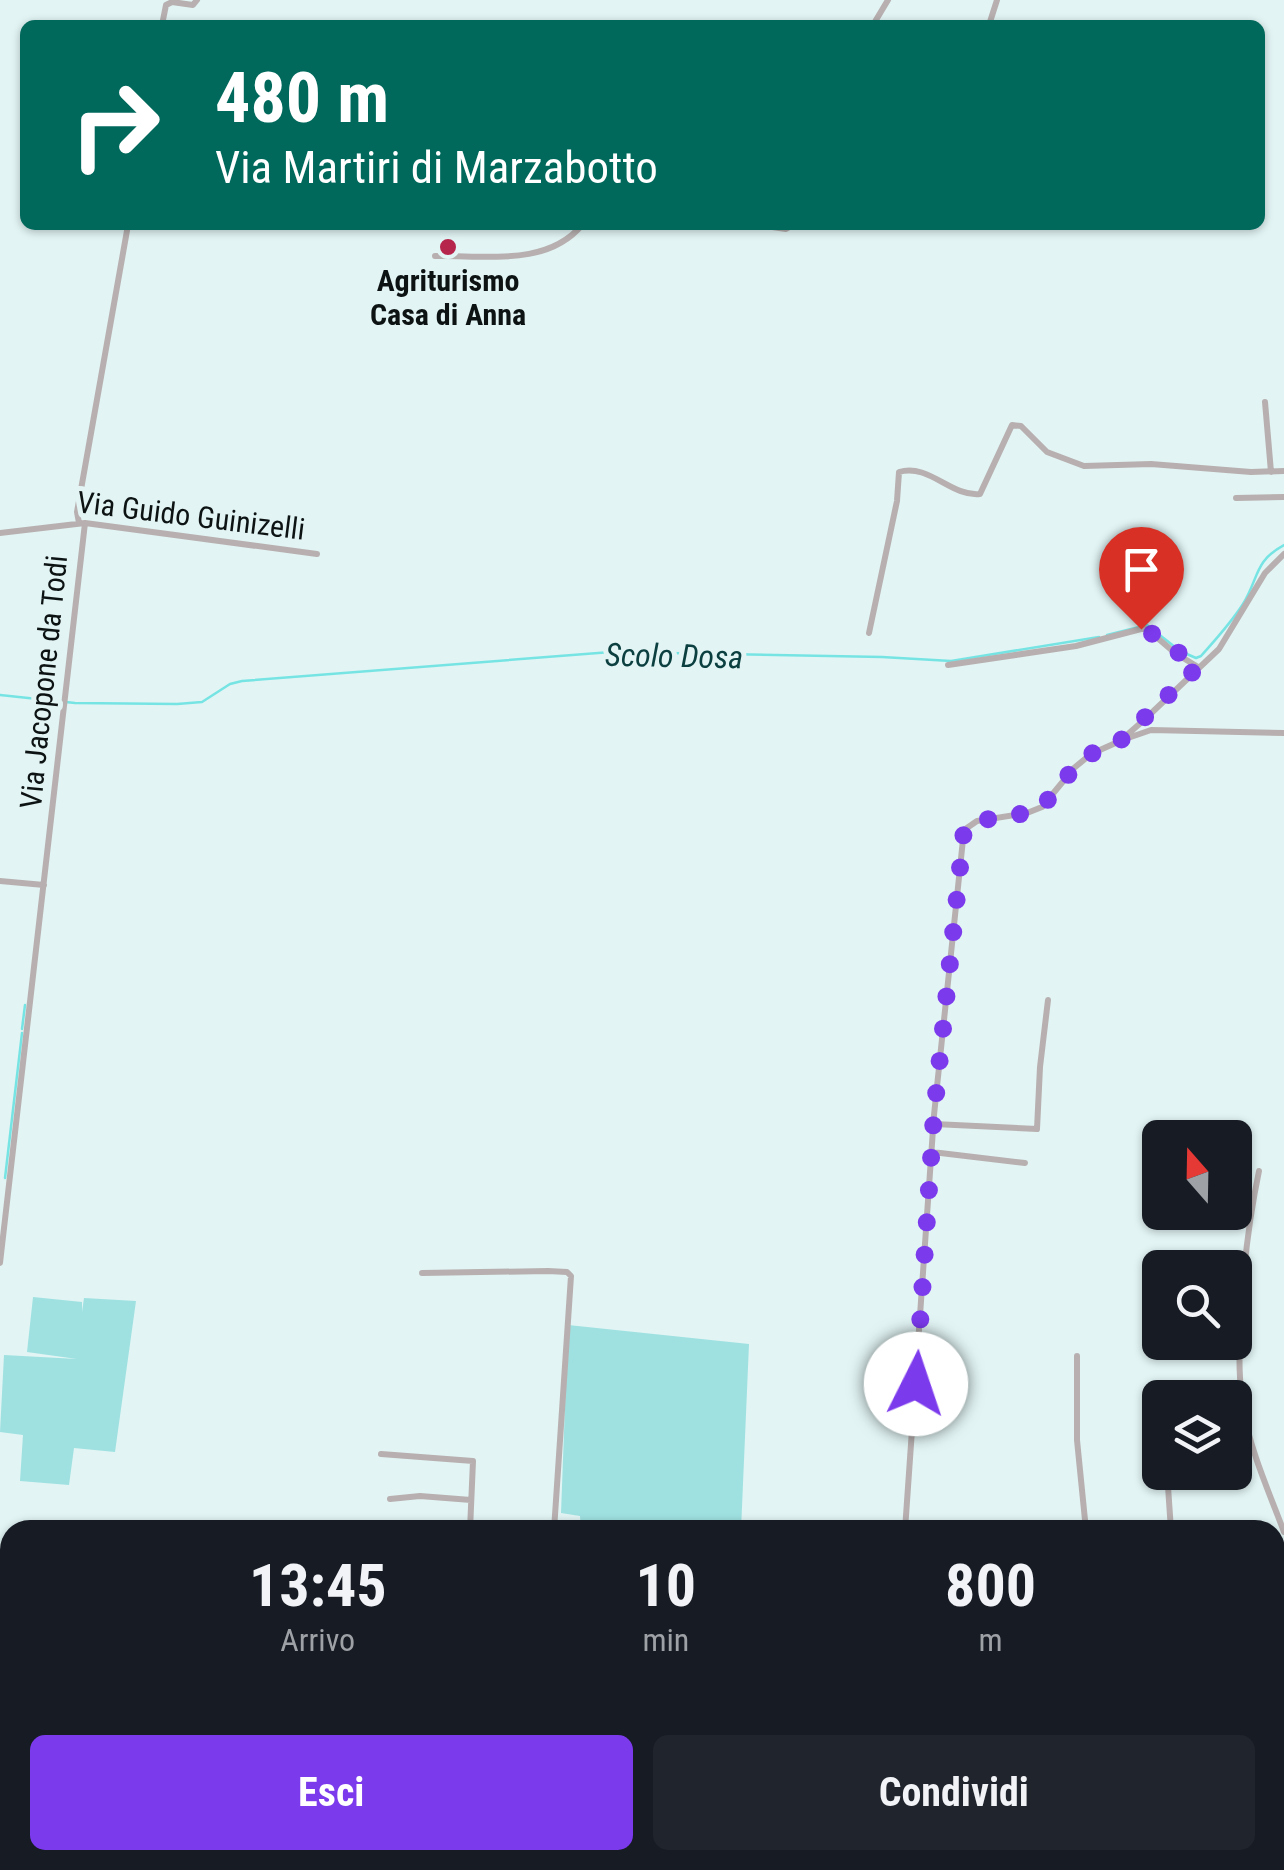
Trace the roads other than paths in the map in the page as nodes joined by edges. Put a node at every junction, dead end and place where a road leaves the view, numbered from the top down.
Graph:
1 (197, 0) edge
2 (163, 20) edge
3 (127, 230) edge
4 (577, 230) edge
5 (435, 256) dead end
6 (1265, 402) dead end
7 (1284, 471) edge
8 (1270, 472) junction
9 (1284, 497) edge
10 (1236, 498) dead end
11 (82, 523) junction
12 (0, 532) edge
13 (316, 554) dead end
14 (1284, 554) edge
15 (869, 633) dead end
16 (948, 665) dead end
17 (1198, 667) junction
18 (1144, 720) junction
19 (1146, 731) junction
20 (1284, 733) edge
21 (1120, 741) junction
22 (0, 881) edge
23 (44, 885) junction
24 (1048, 1000) dead end
25 (934, 1124) junction
26 (932, 1152) junction
27 (1025, 1163) dead end
28 (1259, 1171) dead end
29 (0, 1263) edge
30 (422, 1273) dead end
31 (1078, 1356) dead end
32 (381, 1454) dead end
33 (1168, 1490) edge
34 (390, 1499) dead end
35 (471, 1500) junction
36 (470, 1520) edge
37 (555, 1520) edge
38 (906, 1520) edge
39 (1085, 1520) edge
40 (1170, 1520) edge
41 (1280, 1520) edge

1 - 2 street
3 - 11 street, Via Jacopone da Todi
4 - 5 street
6 - 8 street
7 - 8 street
8 - 15 street
9 - 10 street
11 - 12 street, Via Guido Guinizelli
11 - 13 street, Via Guido Guinizelli
11 - 23 street, Via Jacopone da Todi
14 - 17 street
16 - 17 street
17 - 18 street
18 - 19 street
18 - 21 street
19 - 20 street
19 - 21 street
21 - 25 street
22 - 23 street
23 - 29 street, Via Jacopone da Todi
24 - 25 street
25 - 26 street
26 - 27 street
26 - 38 street
28 - 41 street
30 - 37 street
31 - 39 street
32 - 35 street
33 - 40 street
34 - 35 street
35 - 36 street

